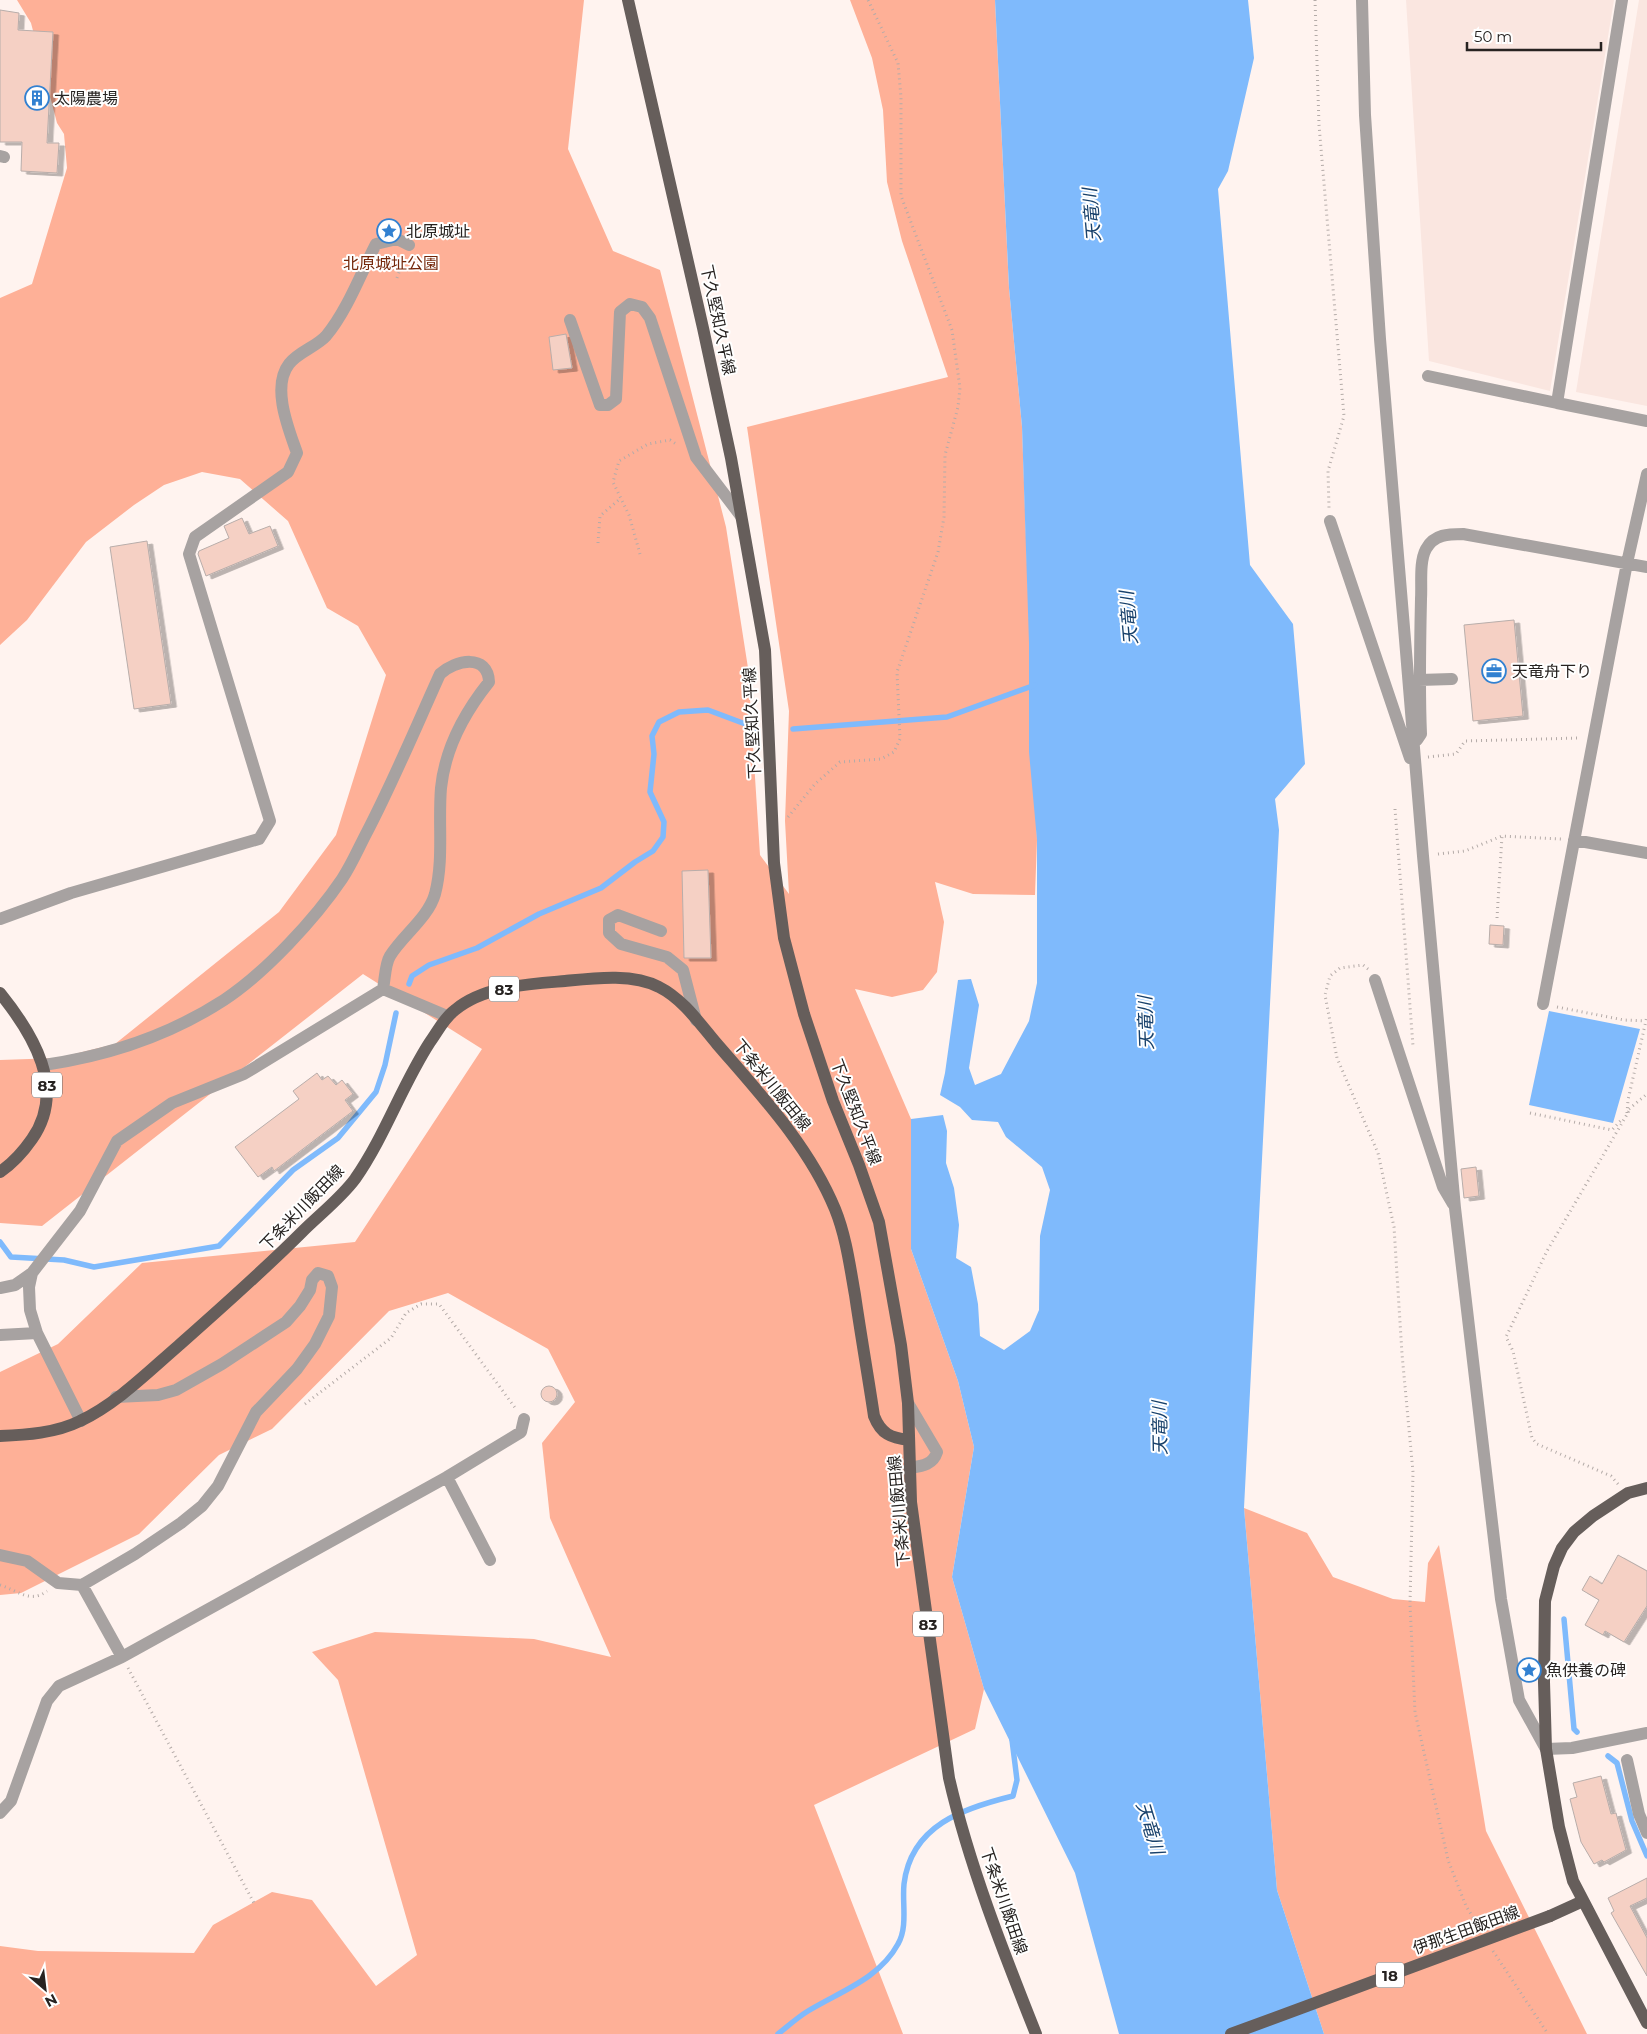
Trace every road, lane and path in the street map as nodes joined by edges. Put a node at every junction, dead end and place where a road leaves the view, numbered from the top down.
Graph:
1 (628, 0) edge
2 (868, 0) edge
3 (1315, 0) edge
4 (1362, 0) edge
5 (1622, 0) edge
6 (409, 245) joint
7 (397, 278) dead end
8 (570, 320) dead end
9 (1428, 376) dead end
10 (1558, 403) junction
11 (1647, 421) edge
12 (696, 457) junction
13 (1647, 474) edge
14 (621, 498) junction
15 (741, 516) junction
16 (1330, 521) joint
17 (598, 543) dead end
18 (640, 554) dead end
19 (1627, 563) junction
20 (1647, 567) edge
21 (1452, 679) dead end
22 (1419, 680) junction
23 (1595, 738) junction
24 (1414, 744) junction
25 (1415, 758) junction
26 (1416, 776) junction
27 (1396, 809) dead end
28 (785, 821) dead end
29 (1502, 836) junction
30 (1574, 840) junction
31 (1647, 852) edge
32 (1423, 856) junction
33 (1497, 918) dead end
34 (0, 919) edge
35 (661, 931) dead end
36 (1375, 980) joint
37 (383, 989) junction
38 (0, 993) edge
39 (1543, 1004) joint
40 (447, 1016) junction
41 (1647, 1016) edge
42 (696, 1020) junction
43 (1645, 1021) junction
44 (1414, 1053) dead end
45 (44, 1065) junction
46 (1647, 1094) edge
47 (1629, 1110) junction
48 (1530, 1113) dead end
49 (0, 1172) edge
50 (1456, 1208) junction
51 (34, 1271) junction
52 (0, 1288) edge
53 (37, 1333) junction
54 (0, 1335) edge
55 (116, 1397) junction
56 (908, 1403) junction
57 (305, 1404) dead end
58 (524, 1420) joint
59 (81, 1421) junction
60 (0, 1436) edge
61 (909, 1440) junction
62 (909, 1468) junction
63 (447, 1477) junction
64 (1647, 1488) edge
65 (1628, 1493) junction
66 (0, 1555) edge
67 (490, 1560) dead end
68 (58, 1583) junction
69 (0, 1584) edge
70 (82, 1585) junction
71 (122, 1657) junction
72 (1647, 1733) edge
73 (1546, 1749) junction
74 (1627, 1760) dead end
75 (0, 1813) edge
76 (1647, 1833) edge
77 (1583, 1902) junction
78 (255, 1905) dead end
79 (1484, 1935) dead end
80 (1488, 1943) dead end
81 (1647, 2023) edge
82 (1036, 2034) edge
83 (1231, 2034) edge
84 (1548, 2034) edge

1 - 15 main road, 下久堅知久平線
2 - 28 path
3 - 16 path
4 - 24 street
5 - 10 street
6 - 7 path
6 - 34 street
8 - 12 street
9 - 10 street
10 - 11 street
12 - 14 path
12 - 15 street
13 - 19 street
14 - 17 path
14 - 18 path
15 - 56 main road, 下久堅知久平線
16 - 26 street
19 - 20 street
19 - 22 street
19 - 23 street
21 - 22 street
22 - 24 street
23 - 25 path
23 - 30 street
24 - 25 street
25 - 26 street
26 - 32 street
27 - 44 path
29 - 30 path
29 - 32 path
29 - 33 path
30 - 31 street
30 - 39 street
32 - 50 street
35 - 42 street
36 - 50 street
36 - 79 path
37 - 40 street
37 - 45 street
37 - 51 street
38 - 45 main road, 83
39 - 43 path
40 - 42 main road, 下条米川飯田線 / 83
40 - 55 main road, 下条米川飯田線 / 83
41 - 43 path
42 - 61 main road, 下条米川飯田線 / 83
43 - 47 path
45 - 49 main road, 83
46 - 47 path
47 - 48 path
47 - 65 path
50 - 73 street
51 - 52 street
51 - 53 street
53 - 54 street
53 - 59 street
55 - 59 main road, 下条米川飯田線 / 83
55 - 70 street
56 - 61 main road, 下久堅知久平線
56 - 62 street
57 - 58 path
58 - 63 street
59 - 60 main road, 下条米川飯田線 / 83
61 - 62 main road, 下条米川飯田線 / 83
62 - 82 main road, 下条米川飯田線 / 83
63 - 67 street
63 - 71 street
64 - 65 main road
65 - 73 main road
66 - 68 street
68 - 69 path
68 - 70 street
70 - 71 street
71 - 75 street
71 - 78 path
72 - 73 street
73 - 77 main road
74 - 76 street
77 - 81 main road
77 - 83 main road, 伊那生田飯田線 / 18, bridge
80 - 84 path

